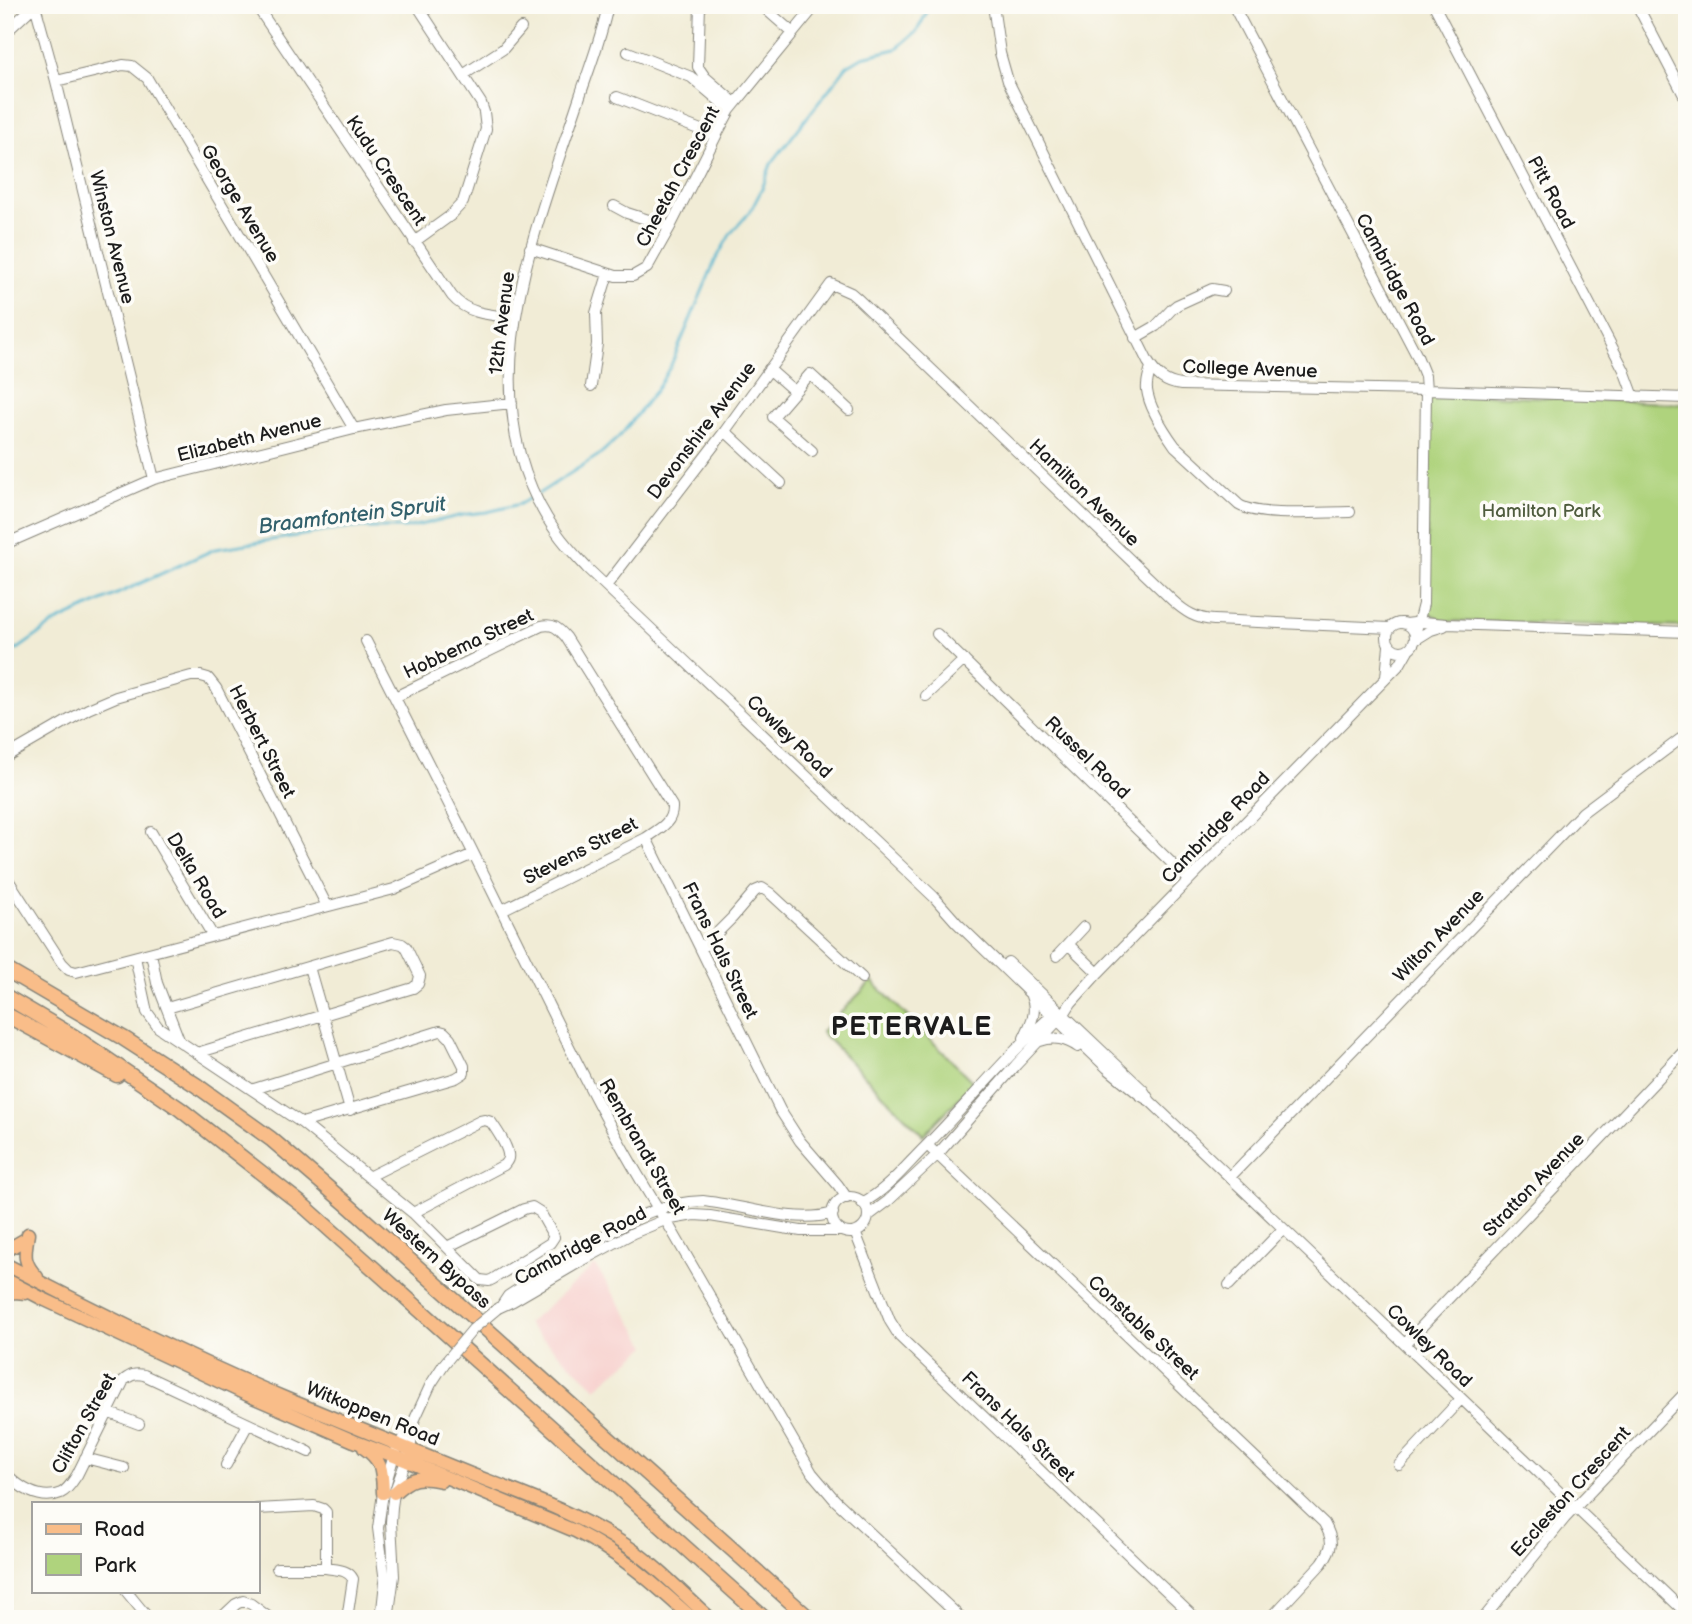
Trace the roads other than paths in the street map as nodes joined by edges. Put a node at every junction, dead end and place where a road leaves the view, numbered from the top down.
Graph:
1 (35, 5) edge
2 (256, 5) edge
3 (417, 5) edge
4 (608, 5) edge
5 (699, 5) edge
6 (761, 5) edge
7 (816, 5) edge
8 (993, 5) edge
9 (1233, 5) edge
10 (1434, 5) edge
11 (1637, 5) edge
12 (521, 28) dead end
13 (5, 33) edge
14 (793, 33) junction
15 (628, 52) dead end
16 (463, 75) junction
17 (57, 82) junction
18 (617, 97) dead end
19 (1687, 101) edge
20 (733, 106) junction
21 (716, 136) junction
22 (614, 206) dead end
23 (670, 227) junction
24 (414, 242) junction
25 (530, 248) junction
26 (608, 274) junction
27 (1224, 291) dead end
28 (823, 295) joint
29 (516, 318) junction
30 (1135, 338) junction
31 (1151, 367) junction
32 (769, 369) junction
33 (591, 387) dead end
34 (1426, 390) junction
35 (794, 391) junction
36 (1634, 397) junction
37 (1687, 398) edge
38 (512, 403) junction
39 (849, 410) dead end
40 (354, 429) junction
41 (725, 431) junction
42 (812, 451) dead end
43 (154, 479) junction
44 (780, 483) dead end
45 (1350, 512) dead end
46 (5, 544) edge
47 (606, 586) junction
48 (1423, 599) junction
49 (1419, 622) junction
50 (1403, 623) junction
51 (1442, 624) junction
52 (1370, 627) junction
53 (1390, 628) junction
54 (1687, 632) edge
55 (937, 634) dead end
56 (1415, 638) junction
57 (366, 641) dead end
58 (1388, 644) junction
59 (1408, 650) junction
60 (964, 660) junction
61 (1386, 677) junction
62 (926, 696) dead end
63 (395, 697) junction
64 (1687, 734) edge
65 (5, 757) edge
66 (671, 817) joint
67 (152, 832) dead end
68 (646, 838) junction
69 (473, 854) junction
70 (5, 874) edge
71 (1188, 879) junction
72 (327, 906) junction
73 (502, 910) junction
74 (949, 912) junction
75 (1084, 927) dead end
76 (213, 936) junction
77 (1068, 944) junction
78 (702, 948) junction
79 (151, 953) junction
80 (1057, 956) dead end
81 (135, 957) junction
82 (309, 967) junction
83 (5, 969) edge
84 (1098, 973) junction
85 (862, 978) dead end
86 (1024, 987) junction
87 (5, 996) edge
88 (167, 1008) junction
89 (5, 1014) edge
90 (323, 1014) junction
91 (1058, 1015) junction
92 (180, 1041) junction
93 (1036, 1043) junction
94 (1021, 1045) junction
95 (1687, 1048) edge
96 (197, 1053) junction
97 (337, 1062) junction
98 (1107, 1068) junction
99 (254, 1089) junction
100 (162, 1098) junction
101 (1150, 1101) junction
102 (350, 1110) junction
103 (302, 1123) junction
104 (927, 1145) junction
105 (937, 1155) junction
106 (368, 1177) junction
107 (1230, 1177) junction
108 (844, 1199) junction
109 (862, 1203) junction
110 (657, 1208) junction
111 (413, 1213) junction
112 (833, 1213) junction
113 (868, 1216) junction
114 (665, 1220) junction
115 (1283, 1229) junction
116 (842, 1231) junction
117 (855, 1232) junction
118 (447, 1247) junction
119 (5, 1251) edge
120 (7, 1268) edge
121 (5, 1279) edge
122 (1229, 1284) dead end
123 (60, 1293) junction
124 (5, 1294) edge
125 (43, 1299) junction
126 (500, 1307) junction
127 (1405, 1344) junction
128 (1687, 1391) edge
129 (1461, 1399) junction
130 (107, 1412) junction
131 (139, 1424) dead end
132 (248, 1424) junction
133 (354, 1441) junction
134 (309, 1452) dead end
135 (402, 1453) junction
136 (85, 1458) junction
137 (226, 1465) dead end
138 (1399, 1465) dead end
139 (124, 1468) dead end
140 (5, 1472) edge
141 (389, 1493) junction
142 (481, 1493) junction
143 (1575, 1507) junction
144 (259, 1509) edge
145 (277, 1568) dead end
146 (326, 1568) junction
147 (127, 1592) edge
148 (1687, 1614) edge
149 (149, 1619) edge
150 (220, 1619) edge
151 (271, 1619) edge
152 (347, 1619) edge
153 (381, 1619) edge
154 (388, 1619) edge
155 (693, 1619) edge
156 (711, 1619) edge
157 (765, 1619) edge
158 (810, 1619) edge
159 (962, 1619) edge
160 (1196, 1619) edge
161 (1270, 1619) edge
162 (1483, 1619) edge

1 - 13 street
1 - 17 street, Winston Avenue
2 - 24 street, Kudu Crescent
3 - 16 street
4 - 25 street, 12th Avenue
5 - 20 street
6 - 14 street
7 - 14 street, Cheetah Crescent
8 - 30 street, College Avenue
9 - 34 street, Cambridge Road
10 - 36 street, Pitt Road
11 - 19 street
12 - 16 street
14 - 20 street, Cheetah Crescent
15 - 20 street
16 - 24 street
17 - 40 street, George Avenue
17 - 43 street, Winston Avenue
18 - 21 street
20 - 21 street, Cheetah Crescent
21 - 23 street, Cheetah Crescent
22 - 23 street
23 - 26 street, Cheetah Crescent
24 - 29 street, Kudu Crescent
25 - 26 street, Cheetah Crescent
25 - 29 street, 12th Avenue
26 - 33 street
27 - 30 street
28 - 32 street, Devonshire Avenue
28 - 52 street, Hamilton Avenue
29 - 38 street, 12th Avenue
30 - 31 street, College Avenue
31 - 34 street, College Avenue
31 - 45 street
32 - 35 street
32 - 41 street, Devonshire Avenue
34 - 36 street, College Avenue
34 - 48 street, Cambridge Road
35 - 39 street
35 - 42 street
36 - 37 street, College Avenue
38 - 40 street, Elizabeth Avenue
38 - 47 street, 12th Avenue
40 - 43 street, Elizabeth Avenue
41 - 44 street
41 - 47 street, Devonshire Avenue
43 - 46 street, Elizabeth Avenue
47 - 74 street, Cowley Road
48 - 49 street, Cambridge Road
48 - 50 street
48 - 51 street
49 - 50 street
49 - 51 street
49 - 56 street, Cambridge Road
50 - 53 street
50 - 56 street
51 - 54 street
51 - 56 street
52 - 53 street, Hamilton Avenue
52 - 58 street
53 - 58 street
55 - 60 street, Russel Road
56 - 59 street
57 - 63 street, Rembrandt Street
58 - 59 street
58 - 61 street
59 - 61 street, Cambridge Road
60 - 62 street
60 - 71 street, Russel Road
61 - 71 street, Cambridge Road
63 - 66 street, Hobbema Street
63 - 69 street, Rembrandt Street
64 - 107 street, Wilton Avenue
65 - 72 street, Herbert Street
66 - 68 street, Stevens Street
67 - 76 street, Delta Road
68 - 73 street, Stevens Street
68 - 78 street, Frans Hals Street
69 - 72 street
69 - 73 street, Rembrandt Street
70 - 81 street
71 - 84 street, Cambridge Road
72 - 76 street
73 - 110 street, Rembrandt Street
74 - 86 street, Cowley Road
74 - 91 street, Cowley Road
75 - 77 street
76 - 79 street
77 - 80 street
77 - 84 street
78 - 85 street
78 - 108 street, Frans Hals Street
79 - 81 street
79 - 88 street
81 - 92 street
82 - 88 street
82 - 90 street
82 - 90 street
83 - 158 highway, Western Bypass
84 - 91 street, Cambridge Road
86 - 91 street, Cowley Road
86 - 94 street
87 - 100 highway
88 - 92 street
89 - 100 highway
90 - 96 street
90 - 97 street
91 - 93 street, Cambridge Road
91 - 94 street, Cambridge Road
91 - 98 street, Cowley Road
91 - 101 street, Cowley Road
92 - 96 street
93 - 98 street
93 - 105 street, Cambridge Road
94 - 104 street, Cambridge Road
95 - 127 street, Stratton Avenue
96 - 99 street
97 - 99 street
97 - 102 street
97 - 102 street
98 - 101 street, Cowley Road
99 - 103 street
100 - 157 highway
101 - 107 street, Cowley Road
102 - 103 street
103 - 106 street
104 - 105 street, Constable Street
104 - 109 street, Cambridge Road
105 - 113 street, Cambridge Road
105 - 161 street, Constable Street
106 - 111 street
106 - 111 street
107 - 115 street, Cowley Road
108 - 109 street
108 - 112 street
109 - 113 street
110 - 112 street, Cambridge Road
110 - 114 street, Rembrandt Street
110 - 126 street, Cambridge Road
111 - 118 street
112 - 116 street
113 - 117 street
114 - 116 street, Cambridge Road
114 - 126 street, Cambridge Road
114 - 159 street, Rembrandt Street
115 - 122 street
115 - 127 street, Cowley Road
116 - 117 street
117 - 160 street, Frans Hals Street
118 - 118 street
119 - 123 main road
120 - 123 main road, Witkoppen Road
121 - 125 main road, Witkoppen Road
123 - 135 main road, Witkoppen Road
124 - 125 main road
125 - 133 main road, Witkoppen Road
126 - 135 street, Cambridge Road, bridge
127 - 129 street, Cowley Road
128 - 143 street, Eccleston Crescent
129 - 138 street
129 - 143 street, Cowley Road
130 - 131 street
130 - 132 street, Clifton Street
130 - 136 street, Clifton Street
132 - 134 street, Clifton Street
132 - 137 street
133 - 135 main road, Witkoppen Road
133 - 141 main road
135 - 141 street, Cambridge Road
135 - 142 main road, Witkoppen Road
135 - 156 main road, Witkoppen Road
136 - 139 street
136 - 140 street, Clifton Street
141 - 142 main road
141 - 153 street
141 - 154 street
142 - 155 main road, Witkoppen Road
143 - 148 street, Cowley Road
143 - 162 street, Eccleston Crescent
144 - 146 street
145 - 146 street
146 - 152 street
147 - 149 street
150 - 151 street

